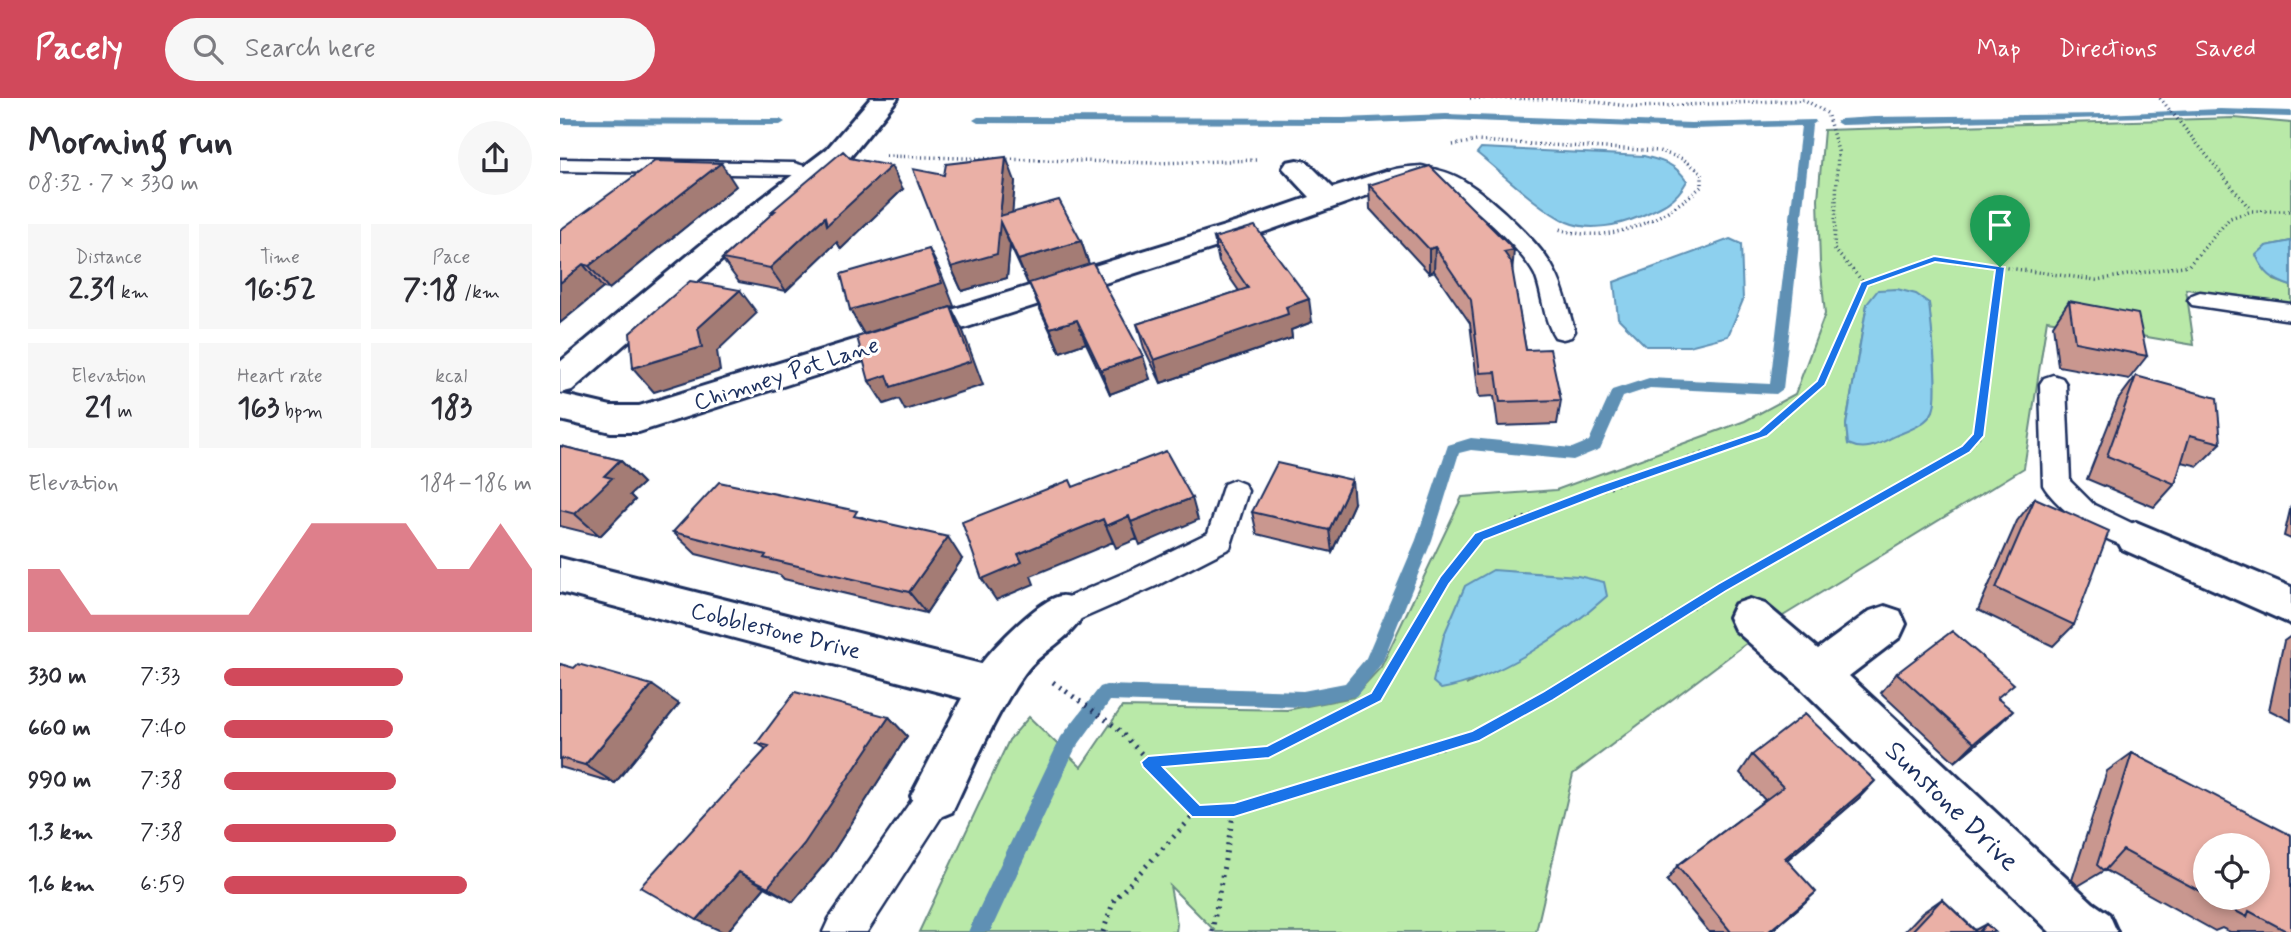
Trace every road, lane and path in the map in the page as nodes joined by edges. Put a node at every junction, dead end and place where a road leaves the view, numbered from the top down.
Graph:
1 (885, 98) edge
2 (1470, 98) edge
3 (1805, 99) edge
4 (2162, 100) edge
5 (1456, 145) junction
6 (1447, 146) dead end
7 (1462, 152) dead end
8 (838, 155) junction
9 (1263, 160) dead end
10 (560, 165) edge
11 (1297, 168) dead end
12 (814, 175) junction
13 (1386, 179) joint
14 (1328, 199) junction
15 (2250, 209) junction
16 (2291, 211) edge
17 (1555, 227) dead end
18 (2000, 267) junction
19 (1865, 284) junction
20 (2200, 300) dead end
21 (2291, 312) edge
22 (1563, 331) dead end
23 (560, 381) edge
24 (2053, 384) dead end
25 (560, 407) edge
26 (1234, 491) dead end
27 (2136, 538) joint
28 (560, 575) edge
29 (1711, 594) dead end
30 (1748, 596) joint
31 (2291, 607) edge
32 (1063, 613) joint
33 (1885, 624) dead end
34 (1817, 675) junction
35 (1049, 679) dead end
36 (991, 686) junction
37 (1148, 762) junction
38 (935, 796) joint
39 (1234, 810) junction
40 (1197, 812) junction
41 (842, 932) edge
42 (1103, 932) edge
43 (1212, 932) edge
44 (2091, 932) edge

1 - 8 street
2 - 3 path
3 - 19 path
4 - 15 path
5 - 6 path
5 - 7 path
5 - 17 path
8 - 9 path
8 - 12 street
10 - 12 lane
11 - 14 street
12 - 23 street
13 - 14 street, Chimney Pot Lane
13 - 22 lane
14 - 25 street, Chimney Pot Lane
15 - 16 path
15 - 18 path
18 - 19 path
18 - 30 path
19 - 37 path
20 - 21 lane
24 - 27 lane
26 - 32 lane
27 - 31 street
28 - 36 street, Cobblestone Drive
29 - 39 path
30 - 34 street, Sunstone Drive
32 - 36 street
33 - 34 street
34 - 44 street, Sunstone Drive
35 - 37 path
36 - 38 street
37 - 40 path
38 - 41 lane
39 - 40 path
39 - 43 path
40 - 42 path

